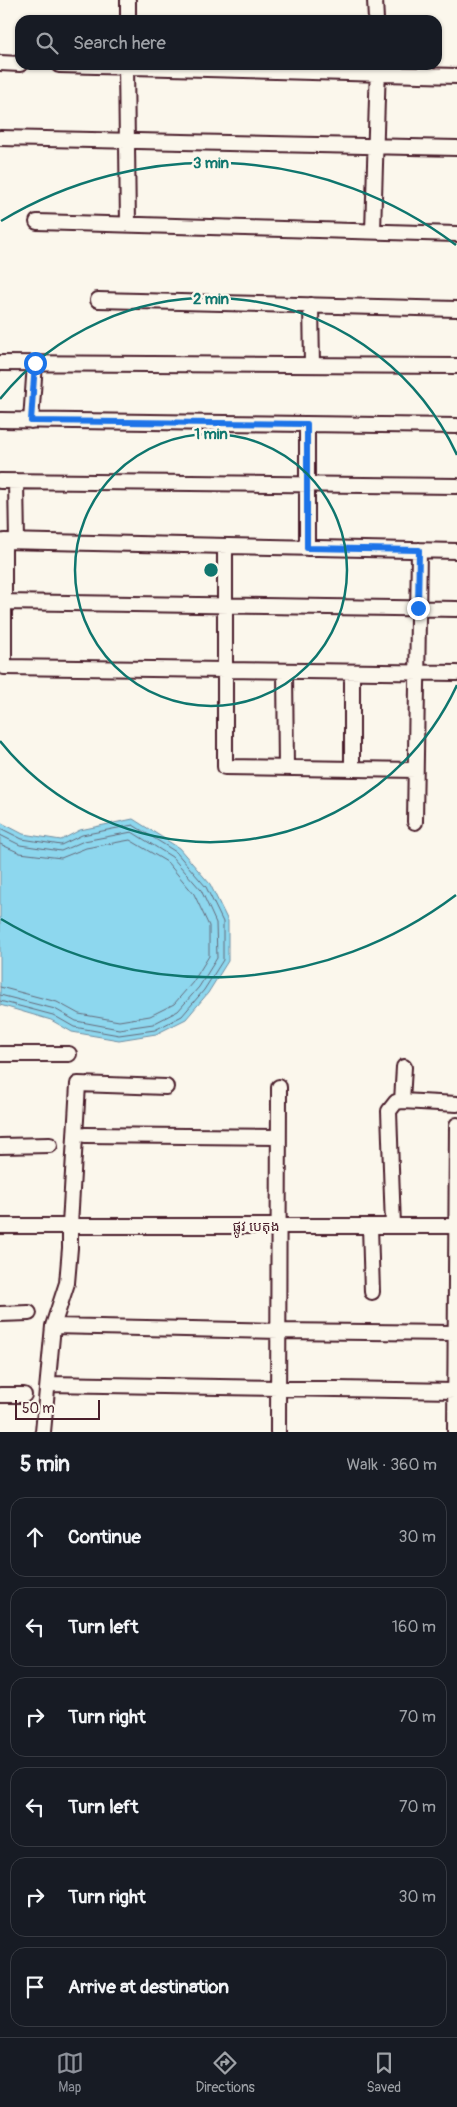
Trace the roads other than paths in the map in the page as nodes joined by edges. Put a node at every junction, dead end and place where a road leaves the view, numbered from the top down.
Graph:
1 (128, 0) edge
2 (375, 0) edge
3 (128, 15) edge
4 (376, 15) edge
5 (0, 63) edge
6 (15, 64) edge
7 (126, 70) edge
8 (378, 70) edge
9 (389, 70) edge
10 (457, 76) edge
11 (0, 138) edge
12 (127, 140) junction
13 (376, 146) junction
14 (457, 148) edge
15 (37, 222) dead end
16 (128, 224) junction
17 (373, 232) junction
18 (457, 234) edge
19 (98, 300) dead end
20 (311, 305) junction
21 (457, 308) edge
22 (0, 363) edge
23 (35, 363) junction
24 (312, 365) junction
25 (457, 366) edge
26 (0, 420) edge
27 (31, 421) junction
28 (307, 424) junction
29 (457, 426) edge
30 (0, 480) edge
31 (16, 481) junction
32 (307, 483) junction
33 (457, 486) edge
34 (17, 541) junction
35 (225, 546) junction
36 (307, 548) junction
37 (419, 550) junction
38 (457, 551) edge
39 (4, 602) junction
40 (225, 605) junction
41 (418, 608) junction
42 (457, 609) edge
43 (225, 670) junction
44 (286, 671) junction
45 (352, 672) junction
46 (417, 673) junction
47 (457, 673) edge
48 (286, 768) junction
49 (352, 769) junction
50 (416, 770) junction
51 (415, 822) dead end
52 (0, 1054) edge
53 (69, 1054) dead end
54 (404, 1067) dead end
55 (278, 1086) dead end
56 (166, 1087) dead end
57 (402, 1101) junction
58 (457, 1104) edge
59 (457, 1125) edge
60 (85, 1135) dead end
61 (278, 1137) junction
62 (50, 1145) dead end
63 (0, 1146) edge
64 (456, 1154) edge
65 (70, 1225) junction
66 (0, 1226) edge
67 (279, 1226) junction
68 (370, 1226) junction
69 (393, 1226) junction
70 (457, 1226) edge
71 (372, 1292) dead end
72 (29, 1313) dead end
73 (0, 1314) edge
74 (53, 1326) junction
75 (279, 1332) junction
76 (455, 1333) junction
77 (48, 1384) junction
78 (279, 1389) junction
79 (455, 1391) junction
80 (24, 1395) dead end
81 (0, 1396) edge
82 (43, 1432) edge
83 (278, 1432) edge
84 (455, 1432) edge

1 - 3 street
2 - 4 street
5 - 6 street
7 - 12 street
8 - 13 street
9 - 10 street
11 - 12 street
12 - 13 street
12 - 16 street
13 - 14 street
13 - 17 street
15 - 16 street
16 - 17 street
17 - 18 street
19 - 20 street
20 - 21 street
20 - 24 street
22 - 23 street
23 - 24 street
23 - 27 street
24 - 25 street
26 - 27 street
27 - 28 street
28 - 29 street
28 - 32 street
30 - 31 street
31 - 32 street
31 - 34 street
32 - 33 street
32 - 36 street
34 - 35 street
34 - 39 street
35 - 36 street
35 - 40 street
36 - 37 street
37 - 38 street
37 - 41 street
39 - 40 street
39 - 43 street
40 - 41 street
40 - 43 street
41 - 42 street
41 - 46 street
43 - 44 street
43 - 48 street
44 - 45 street
44 - 48 street
45 - 46 street
45 - 49 street
46 - 47 street
46 - 50 street
48 - 49 street
49 - 50 street
50 - 51 street
52 - 53 street
54 - 57 street
55 - 61 street
56 - 65 street
57 - 58 street
57 - 69 street
59 - 64 street
60 - 61 street
61 - 67 street
62 - 63 street
64 - 70 street
65 - 66 street, ផ្លូវ បេតុង
65 - 67 street, ផ្លូវ បេតុង
65 - 74 street
67 - 68 street, ផ្លូវ បេតុង
67 - 75 street
68 - 69 street, ផ្លូវ បេតុង
68 - 71 street
69 - 70 street, ផ្លូវ បេតុង
70 - 76 street
72 - 73 street
74 - 75 street
74 - 77 street
75 - 76 street
75 - 78 street
76 - 79 street
77 - 78 street
77 - 82 street
78 - 79 street
78 - 83 street
79 - 84 street
80 - 81 street

